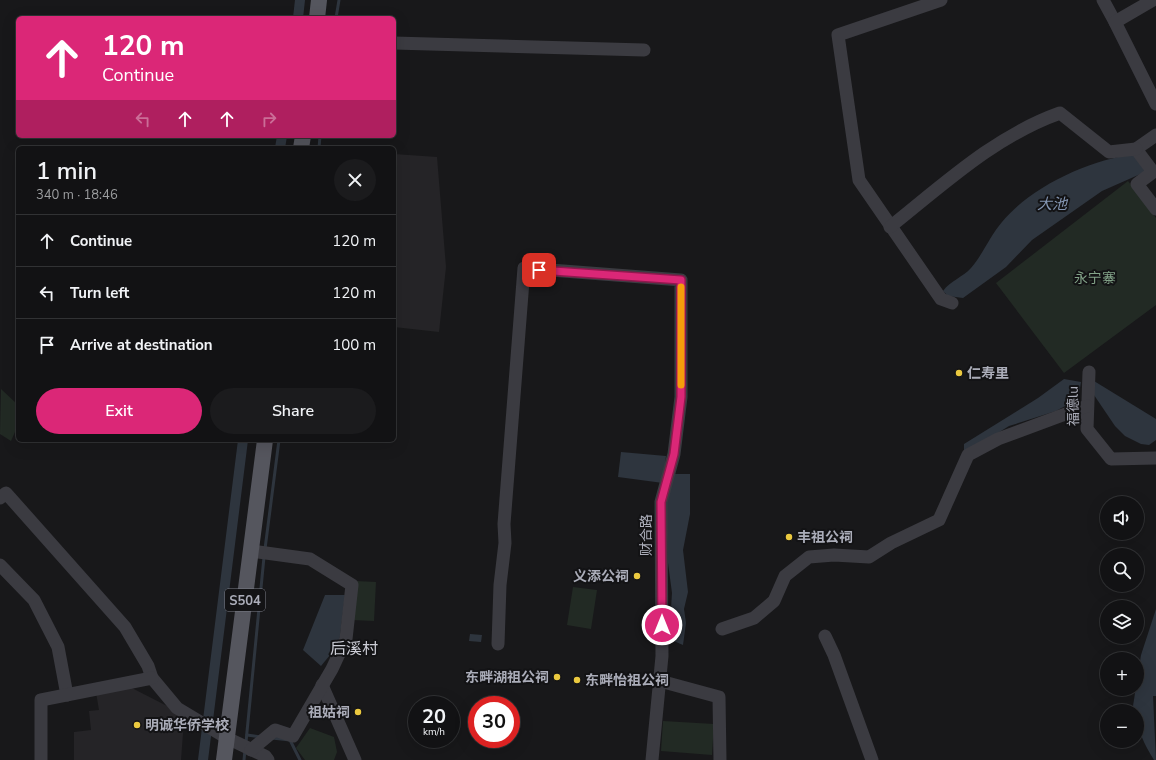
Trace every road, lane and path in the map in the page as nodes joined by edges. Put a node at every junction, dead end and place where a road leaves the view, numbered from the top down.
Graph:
1 (319, 0) edge
2 (941, 0) edge
3 (1103, 0) edge
4 (1153, 0) edge
5 (317, 16) edge
6 (1115, 22) junction
7 (396, 43) edge
8 (644, 50) dead end
9 (1156, 104) edge
10 (1156, 135) edge
11 (1136, 149) junction
12 (1156, 209) edge
13 (890, 227) junction
14 (952, 303) dead end
15 (1089, 372) dead end
16 (1088, 406) junction
17 (265, 442) edge
18 (1156, 458) edge
19 (0, 498) edge
20 (260, 552) junction
21 (0, 565) edge
22 (722, 629) dead end
23 (825, 636) dead end
24 (498, 644) dead end
25 (152, 678) junction
26 (660, 681) junction
27 (322, 685) junction
28 (67, 695) junction
29 (239, 744) junction
30 (41, 760) edge
31 (224, 760) edge
32 (268, 760) edge
33 (355, 760) edge
34 (652, 760) edge
35 (720, 760) edge
36 (872, 760) edge

1 - 5 main road
2 - 13 street
3 - 6 street
4 - 6 street
6 - 9 street
7 - 8 street
10 - 11 street
11 - 12 street
11 - 13 street
13 - 14 street
15 - 16 street, 福德lu
16 - 18 street, 福德lu
16 - 22 street
17 - 20 main road, S504
19 - 25 street
20 - 27 street
20 - 29 main road, S504
21 - 28 street
23 - 36 street
24 - 26 street, 财合路
25 - 28 street
25 - 29 street
26 - 34 street, 财合路
26 - 35 street
27 - 29 street
27 - 33 street
28 - 30 street
29 - 31 main road, S504
29 - 32 street

